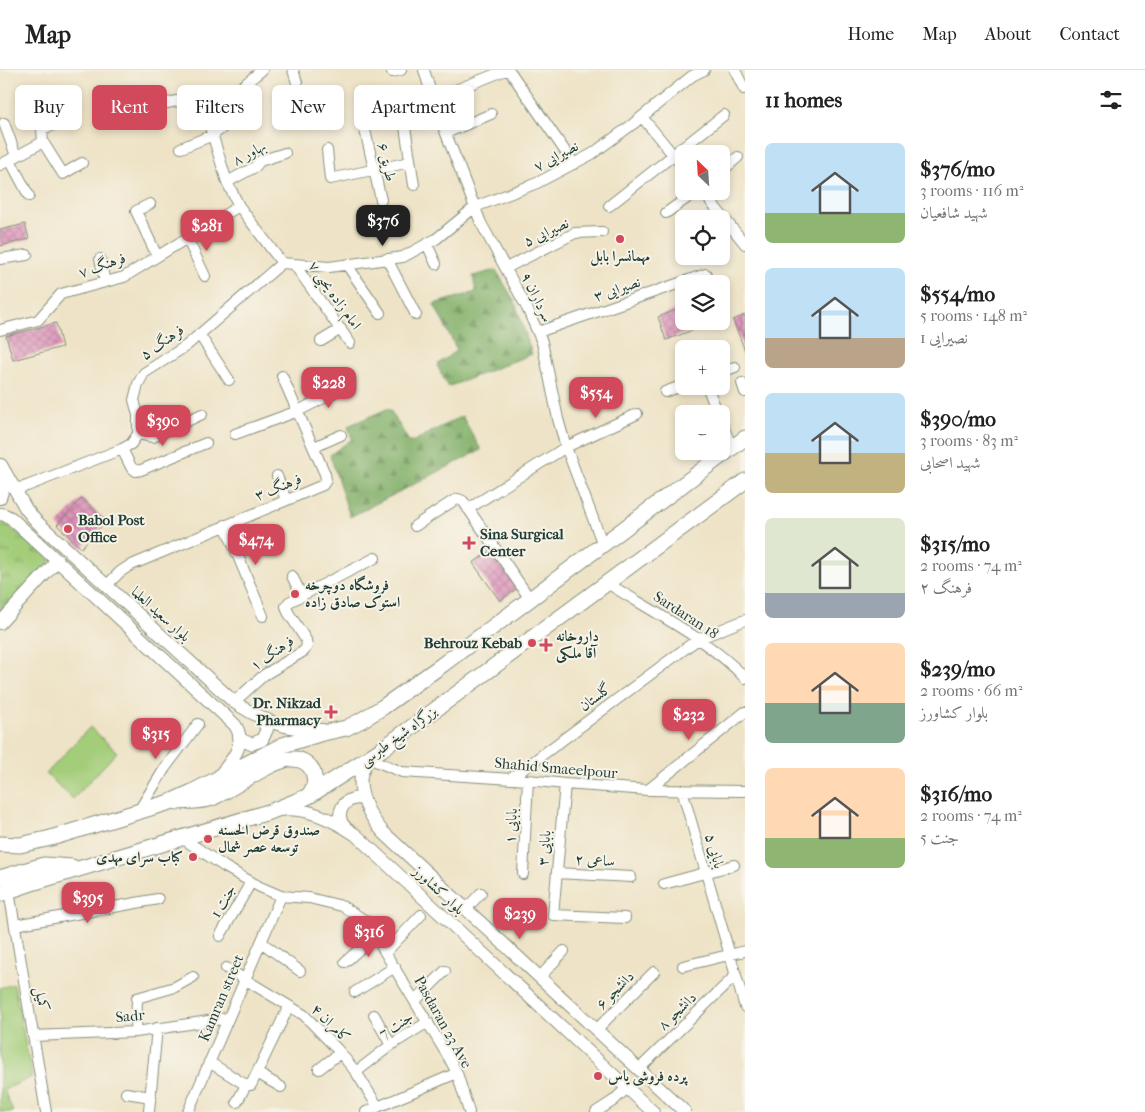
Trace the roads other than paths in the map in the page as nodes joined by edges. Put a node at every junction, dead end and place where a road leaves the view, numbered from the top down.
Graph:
1 (262, 70) edge
2 (293, 70) edge
3 (424, 70) edge
4 (508, 70) edge
5 (704, 70) edge
6 (735, 70) edge
7 (297, 83) dead end
8 (243, 85) edge
9 (429, 85) edge
10 (472, 85) edge
11 (744, 89) edge
12 (177, 101) edge
13 (167, 103) dead end
14 (491, 114) dead end
15 (724, 116) dead end
16 (642, 117) junction
17 (6, 122) edge
18 (42, 130) edge
19 (211, 130) edge
20 (220, 130) edge
21 (364, 130) dead end
22 (405, 130) edge
23 (445, 130) edge
24 (446, 133) junction
25 (213, 135) junction
26 (42, 142) junction
27 (181, 148) dead end
28 (327, 150) dead end
29 (285, 153) dead end
30 (673, 154) junction
31 (675, 157) edge
32 (738, 157) dead end
33 (13, 158) junction
34 (410, 162) junction
35 (82, 163) dead end
36 (574, 164) junction
37 (730, 164) edge
38 (0, 165) edge
39 (373, 169) junction
40 (227, 182) junction
41 (414, 185) dead end
42 (29, 196) dead end
43 (381, 200) dead end
44 (684, 200) edge
45 (711, 200) edge
46 (150, 204) dead end
47 (239, 206) junction
48 (609, 206) dead end
49 (475, 207) junction
50 (666, 213) dead end
51 (741, 231) edge
52 (602, 232) dead end
53 (187, 238) junction
54 (427, 244) junction
55 (745, 244) edge
56 (27, 255) dead end
57 (157, 256) junction
58 (0, 259) edge
59 (100, 259) dead end
60 (387, 259) junction
61 (282, 263) junction
62 (294, 264) junction
63 (436, 264) dead end
64 (346, 265) junction
65 (506, 268) junction
66 (706, 274) dead end
67 (205, 276) dead end
68 (105, 282) junction
69 (380, 312) dead end
70 (416, 315) dead end
71 (342, 329) junction
72 (0, 330) edge
73 (538, 332) junction
74 (199, 334) junction
75 (321, 341) dead end
76 (350, 343) dead end
77 (735, 367) dead end
78 (730, 369) edge
79 (282, 376) dead end
80 (229, 380) dead end
81 (349, 386) dead end
82 (675, 388) edge
83 (665, 392) dead end
84 (298, 411) junction
85 (202, 414) dead end
86 (637, 414) dead end
87 (138, 434) junction
88 (235, 434) dead end
89 (341, 435) dead end
90 (745, 438) edge
91 (206, 443) dead end
92 (730, 443) edge
93 (566, 446) junction
94 (314, 448) junction
95 (732, 448) junction
96 (122, 449) junction
97 (0, 465) edge
98 (277, 476) dead end
99 (745, 481) edge
100 (13, 486) junction
101 (0, 498) edge
102 (286, 500) junction
103 (468, 509) junction
104 (0, 514) edge
105 (225, 525) junction
106 (415, 526) dead end
107 (603, 545) junction
108 (375, 558) dead end
109 (58, 561) junction
110 (292, 576) dead end
111 (607, 583) junction
112 (106, 586) junction
113 (302, 596) junction
114 (530, 599) junction
115 (263, 616) dead end
116 (745, 620) edge
117 (0, 623) edge
118 (698, 640) junction
119 (741, 667) edge
120 (745, 678) edge
121 (234, 702) junction
122 (745, 712) edge
123 (262, 718) junction
124 (198, 724) dead end
125 (335, 730) junction
126 (240, 739) junction
127 (368, 758) junction
128 (216, 779) junction
129 (510, 779) junction
130 (528, 780) junction
131 (565, 784) junction
132 (648, 790) junction
133 (682, 790) junction
134 (745, 791) edge
135 (307, 797) junction
136 (364, 799) junction
137 (170, 802) junction
138 (272, 811) junction
139 (138, 812) junction
140 (348, 830) junction
141 (182, 838) junction
142 (0, 844) edge
143 (734, 865) dead end
144 (84, 867) junction
145 (557, 873) junction
146 (706, 873) junction
147 (523, 874) dead end
148 (631, 877) dead end
149 (0, 878) edge
150 (251, 882) junction
151 (664, 884) dead end
152 (4, 892) edge
153 (481, 893) dead end
154 (281, 896) junction
155 (158, 899) dead end
156 (466, 909) junction
157 (421, 915) dead end
158 (625, 918) dead end
159 (15, 925) junction
160 (376, 935) junction
161 (220, 936) dead end
162 (261, 942) junction
163 (564, 951) dead end
164 (745, 951) edge
165 (386, 952) junction
166 (730, 954) junction
167 (345, 962) dead end
168 (683, 966) dead end
169 (395, 967) junction
170 (226, 968) dead end
171 (300, 971) dead end
172 (445, 971) dead end
173 (654, 972) dead end
174 (736, 975) junction
175 (193, 977) dead end
176 (540, 977) junction
177 (245, 980) junction
178 (355, 992) dead end
179 (416, 1000) junction
180 (289, 1006) junction
181 (745, 1006) edge
182 (374, 1015) dead end
183 (228, 1018) junction
184 (428, 1022) junction
185 (158, 1028) junction
186 (596, 1030) junction
187 (136, 1032) junction
188 (33, 1036) junction
189 (392, 1044) junction
190 (340, 1053) junction
191 (209, 1062) junction
192 (318, 1068) dead end
193 (638, 1069) junction
194 (356, 1072) junction
195 (257, 1073) junction
196 (457, 1073) junction
197 (246, 1085) junction
198 (281, 1087) dead end
199 (627, 1088) junction
200 (126, 1093) dead end
201 (151, 1097) junction
202 (237, 1102) dead end
203 (378, 1107) junction
204 (149, 1111) edge
205 (46, 1112) edge
206 (188, 1112) edge
207 (366, 1112) edge
208 (469, 1112) edge
209 (596, 1112) edge
210 (653, 1112) edge
211 (685, 1112) edge

1 - 8 street
2 - 7 street
3 - 9 street, سرداران ۹
4 - 10 street
4 - 36 street
5 - 16 street, نصیرایی ۷
6 - 11 street
12 - 13 street
14 - 24 street
15 - 30 street
16 - 30 street
16 - 36 street, نصیرایی ۷
17 - 33 street
18 - 26 street
19 - 25 street
20 - 25 street
21 - 39 street, طریق ۶
22 - 34 street
23 - 24 street, سرداران ۹
24 - 49 street, سرداران ۹
25 - 27 street
25 - 40 street
26 - 33 street
26 - 35 street
28 - 39 street
29 - 40 street, بهاور ۸
30 - 31 street
30 - 48 street
32 - 37 street
33 - 38 street
33 - 42 street
34 - 39 street
34 - 41 street
36 - 49 street, نصیرایی ۷
39 - 43 street, طریق ۶
40 - 47 street
44 - 50 street
45 - 51 street
46 - 57 street
47 - 53 street, فرهنگ ۷
47 - 61 street
49 - 54 street, نصیرایی ۷
49 - 65 street, سرداران ۹
51 - 55 street
52 - 65 street, نصیرایی ۵
53 - 57 street, فرهنگ ۷
53 - 67 street
54 - 60 street, نصیرایی ۷
54 - 63 street
56 - 58 street
57 - 68 street, فرهنگ ۷
59 - 68 street
60 - 64 street, نصیرایی ۷
60 - 70 street
61 - 62 street, نصیرایی ۷
61 - 74 street, فرهنگ ۵
62 - 64 street, نصیرایی ۷
62 - 71 street, امام زاده یحیی ۷
64 - 69 street
65 - 73 street, سرداران ۹
66 - 73 street, نصیرایی ۳
68 - 72 street, فرهنگ ۷
71 - 75 street
71 - 76 street, امام زاده یحیی ۷
73 - 93 street, سرداران ۹
74 - 80 street
74 - 87 street, فرهنگ ۵
77 - 78 street
79 - 84 street
81 - 84 street
82 - 83 street
84 - 88 street
84 - 94 street
85 - 87 street
86 - 93 street
87 - 96 street
89 - 94 street
90 - 95 highway
91 - 96 street
92 - 95 street
93 - 103 street
93 - 107 street, سرداران ۹
94 - 102 street, فرهنگ ۳
95 - 107 highway
96 - 100 street
97 - 100 main road, بلوار سعید العلما
97 - 101 main road
98 - 102 street
99 - 111 highway, بزرگراه شیخ طبرسی
100 - 112 main road, بلوار سعید العلما
102 - 105 street, فرهنگ ۳
103 - 106 street
103 - 114 street
104 - 109 main road, بلوار سعید العلما
105 - 112 street, فرهنگ ۳
105 - 115 street
107 - 114 highway
108 - 113 street, فرهنگ ۱
109 - 117 main road
109 - 126 main road, بلوار سعید العلما
110 - 113 street
111 - 118 street, Sardaran 18
111 - 127 highway, بزرگراه شیخ طبرسی
112 - 121 main road, بلوار سعید العلما
113 - 121 street, فرهنگ ۱
114 - 125 highway
116 - 118 street, گلستان
118 - 119 street, Sardaran 18
118 - 129 street, گلستان
119 - 120 street, Sardaran 18
121 - 123 main road, بلوار سعید العلما
122 - 132 street
123 - 125 main road, بلوار سعید العلما
123 - 126 main road
124 - 139 street
125 - 128 highway
126 - 128 main road
127 - 129 street, Shahid Smaeelpour
127 - 135 highway, بزرگراه شیخ طبرسی
127 - 136 main road, بلوار کشاورز
128 - 137 highway
129 - 130 street, Shahid Smaeelpour
130 - 131 street, Shahid Smaeelpour
130 - 147 street, بابایی ۱
131 - 132 street, Shahid Smaeelpour
131 - 145 street, بابایی ۳
132 - 133 street, Shahid Smaeelpour
133 - 134 street, Shahid Smaeelpour
133 - 146 street, بابایی ۵
135 - 137 highway
135 - 138 highway, بزرگراه شیخ طبرسی
136 - 140 main road
136 - 156 main road, بلوار کشاورز
137 - 139 highway
138 - 140 main road, بلوار کشاورز
138 - 141 highway, بزرگراه شیخ طبرسی
139 - 142 highway
140 - 199 main road, بلوار کشاورز
141 - 144 highway, بزرگراه شیخ طبرسی
141 - 150 street, Pasdaran 23 Ave
143 - 146 street
144 - 149 highway
144 - 152 highway, بزرگراه شیخ طبرسی
145 - 148 street, ساعی ۲
145 - 158 street, بابایی ۳
146 - 151 street
146 - 166 street, بابایی ۵
150 - 154 street, Pasdaran 23 Ave
150 - 161 street, جنت 1
152 - 159 street, کمیل
153 - 156 street
154 - 160 street, Pasdaran 23 Ave
154 - 162 street, Kamran street
155 - 159 street
156 - 176 main road, بلوار کشاورز
157 - 165 street
159 - 188 street, کمیل
160 - 165 street, Pasdaran 23 Ave
160 - 167 street
162 - 171 street
162 - 177 street, Kamran street
163 - 176 street
164 - 166 street
165 - 169 street, Pasdaran 23 Ave
166 - 168 street
166 - 174 street, بابایی ۵
169 - 178 street
169 - 179 street, Pasdaran 23 Ave
170 - 177 street, کامران ۴
172 - 179 street
173 - 186 street, دانشجو ۶
174 - 181 street, بابایی ۵
174 - 193 street, دانشجو ۸
175 - 187 street
176 - 186 main road, بلوار کشاورز
177 - 180 street, کامران ۴
177 - 183 street, Kamran street
179 - 184 street, Pasdaran 23 Ave
180 - 190 street, کامران ۴
180 - 195 street
182 - 189 street
183 - 185 street, Sadr
183 - 191 street, Kamran street
184 - 189 street, جنت 7
184 - 196 street, Pasdaran 23 Ave
185 - 187 street, Sadr
185 - 201 street
186 - 193 main road, بلوار کشاورز
187 - 188 street, Sadr
188 - 205 street, کمیل
189 - 194 street, جنت 7
190 - 192 street
190 - 194 street, کامران ۴
191 - 197 street
191 - 206 street, Kamran street
193 - 211 main road, بلوار کشاورز
194 - 203 street, کامران ۴
195 - 197 street
195 - 198 street
196 - 203 street
196 - 208 street, Pasdaran 23 Ave
197 - 202 street
199 - 209 street
199 - 210 main road, بلوار کشاورز
200 - 201 street
201 - 204 street
203 - 207 street

